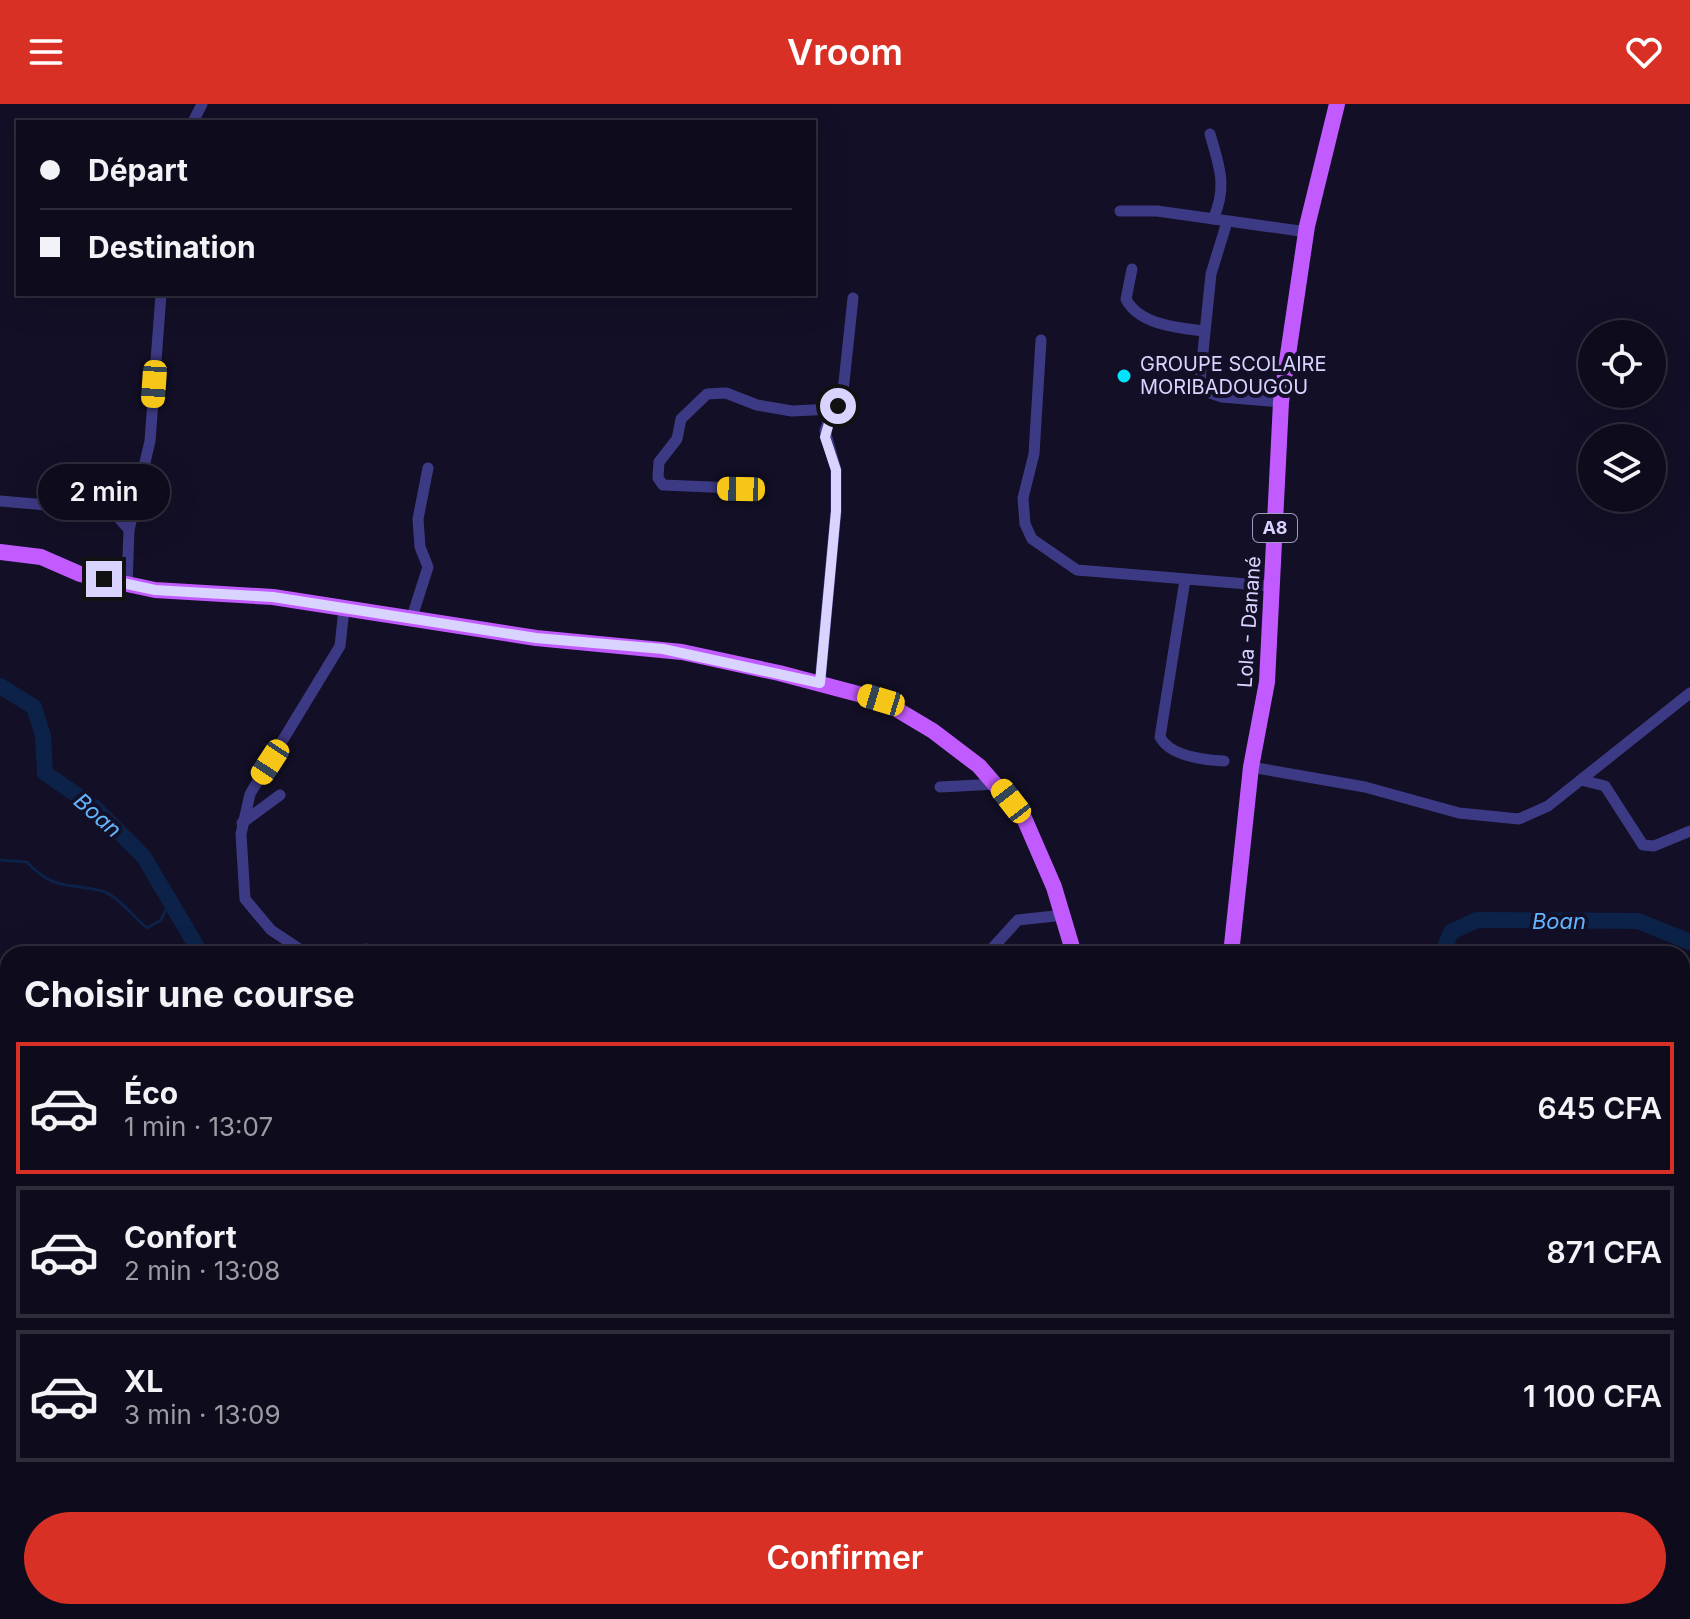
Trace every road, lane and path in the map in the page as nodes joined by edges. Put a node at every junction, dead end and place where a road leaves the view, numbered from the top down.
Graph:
1 (1337, 104) edge
2 (1210, 134) dead end
3 (1120, 211) dead end
4 (1213, 219) junction
5 (1227, 222) junction
6 (1307, 232) junction
7 (1132, 269) dead end
8 (161, 296) edge
9 (853, 298) dead end
10 (1204, 331) junction
11 (1041, 340) dead end
12 (1281, 402) junction
13 (833, 409) junction
14 (428, 468) dead end
15 (758, 489) dead end
16 (0, 501) edge
17 (129, 530) junction
18 (0, 552) edge
19 (1185, 580) junction
20 (127, 585) junction
21 (1272, 586) junction
22 (344, 609) junction
23 (411, 620) junction
24 (820, 683) junction
25 (1690, 693) edge
26 (1224, 761) dead end
27 (1251, 767) junction
28 (1581, 780) junction
29 (997, 784) junction
30 (940, 787) dead end
31 (280, 795) dead end
32 (242, 823) junction
33 (1690, 831) edge
34 (1064, 915) junction
35 (295, 946) edge
36 (994, 946) edge
37 (1072, 946) edge
38 (1232, 946) edge

1 - 6 main road, Lola - Danané / A8
2 - 4 street
3 - 4 street
4 - 5 street
5 - 6 street
5 - 10 street
6 - 12 main road, Lola - Danané / A8
7 - 10 street
8 - 17 street
9 - 13 street
10 - 12 street
11 - 19 street
12 - 21 main road, Lola - Danané / A8
13 - 15 street
13 - 24 street
14 - 23 street
16 - 17 street
17 - 20 street
18 - 20 main road
19 - 21 street
19 - 26 street
20 - 22 main road
21 - 27 main road, Lola - Danané / A8
22 - 23 main road
22 - 32 street
23 - 24 main road
24 - 29 main road
25 - 28 street
27 - 28 street
27 - 38 main road, Lola - Danané / A8
28 - 33 street
29 - 30 street
29 - 34 main road
31 - 32 street
32 - 35 street
34 - 36 street
34 - 37 main road

